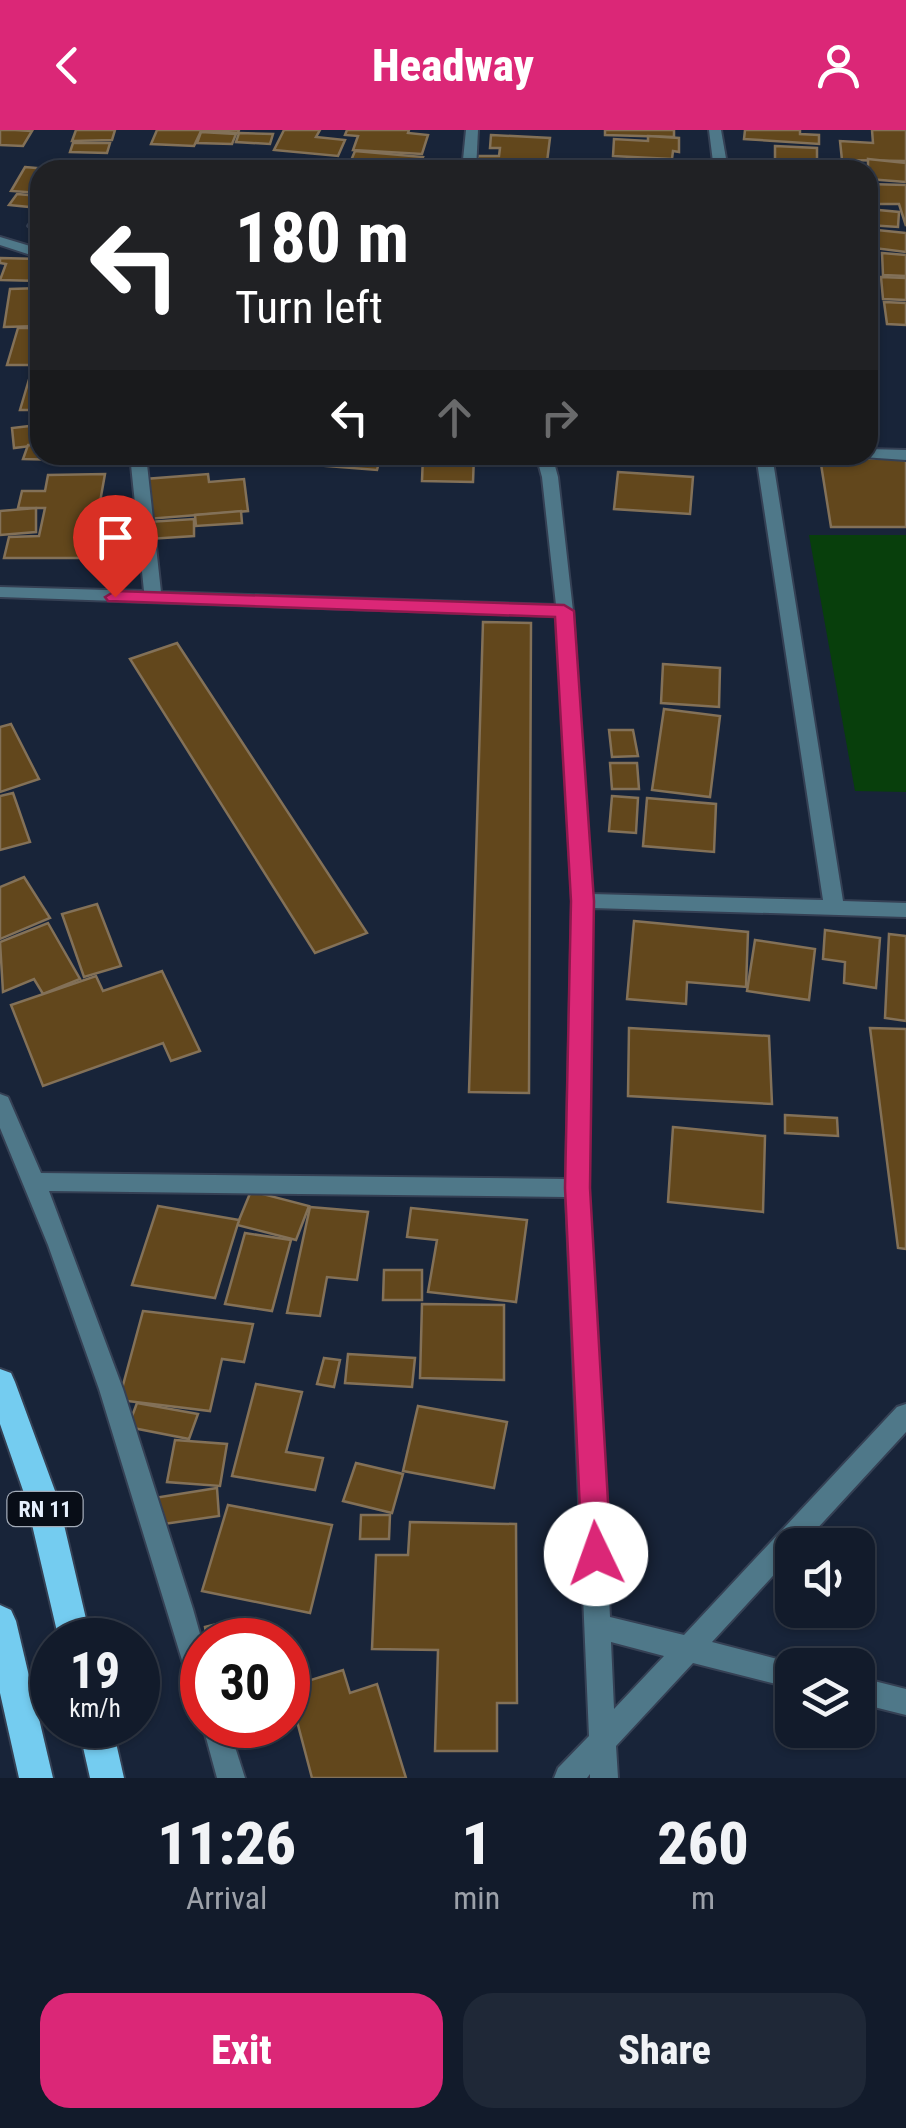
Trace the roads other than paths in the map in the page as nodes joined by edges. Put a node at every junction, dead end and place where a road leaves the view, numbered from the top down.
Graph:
1 (472, 130) edge
2 (716, 130) edge
3 (470, 160) edge
4 (720, 160) edge
5 (0, 241) edge
6 (30, 251) edge
7 (878, 454) edge
8 (906, 454) edge
9 (139, 465) edge
10 (547, 465) edge
11 (766, 465) edge
12 (0, 592) edge
13 (154, 598) junction
14 (564, 611) junction
15 (582, 901) junction
16 (834, 907) junction
17 (906, 910) edge
18 (0, 1103) edge
19 (36, 1182) junction
20 (578, 1188) junction
21 (0, 1382) edge
22 (906, 1414) edge
23 (70, 1618) edge
24 (183, 1618) edge
25 (0, 1621) edge
26 (600, 1627) junction
27 (686, 1650) junction
28 (775, 1671) edge
29 (875, 1694) edge
30 (906, 1702) edge
31 (606, 1738) junction
32 (100, 1748) edge
33 (222, 1748) edge
34 (36, 1778) edge
35 (107, 1778) edge
36 (231, 1778) edge
37 (568, 1778) edge
38 (604, 1778) edge

1 - 3 street
2 - 4 street
5 - 6 street
7 - 8 street
9 - 13 street
10 - 14 street
11 - 16 street
12 - 13 street
13 - 14 street
14 - 15 street
15 - 16 street
15 - 20 street
16 - 17 street
18 - 19 street
19 - 20 street
19 - 24 street
20 - 26 street
21 - 23 main road, RN 11
22 - 27 street
25 - 34 main road
26 - 27 street
26 - 31 street
27 - 28 street
27 - 31 street
29 - 30 street
31 - 37 street
31 - 38 street
32 - 35 main road
33 - 36 street

